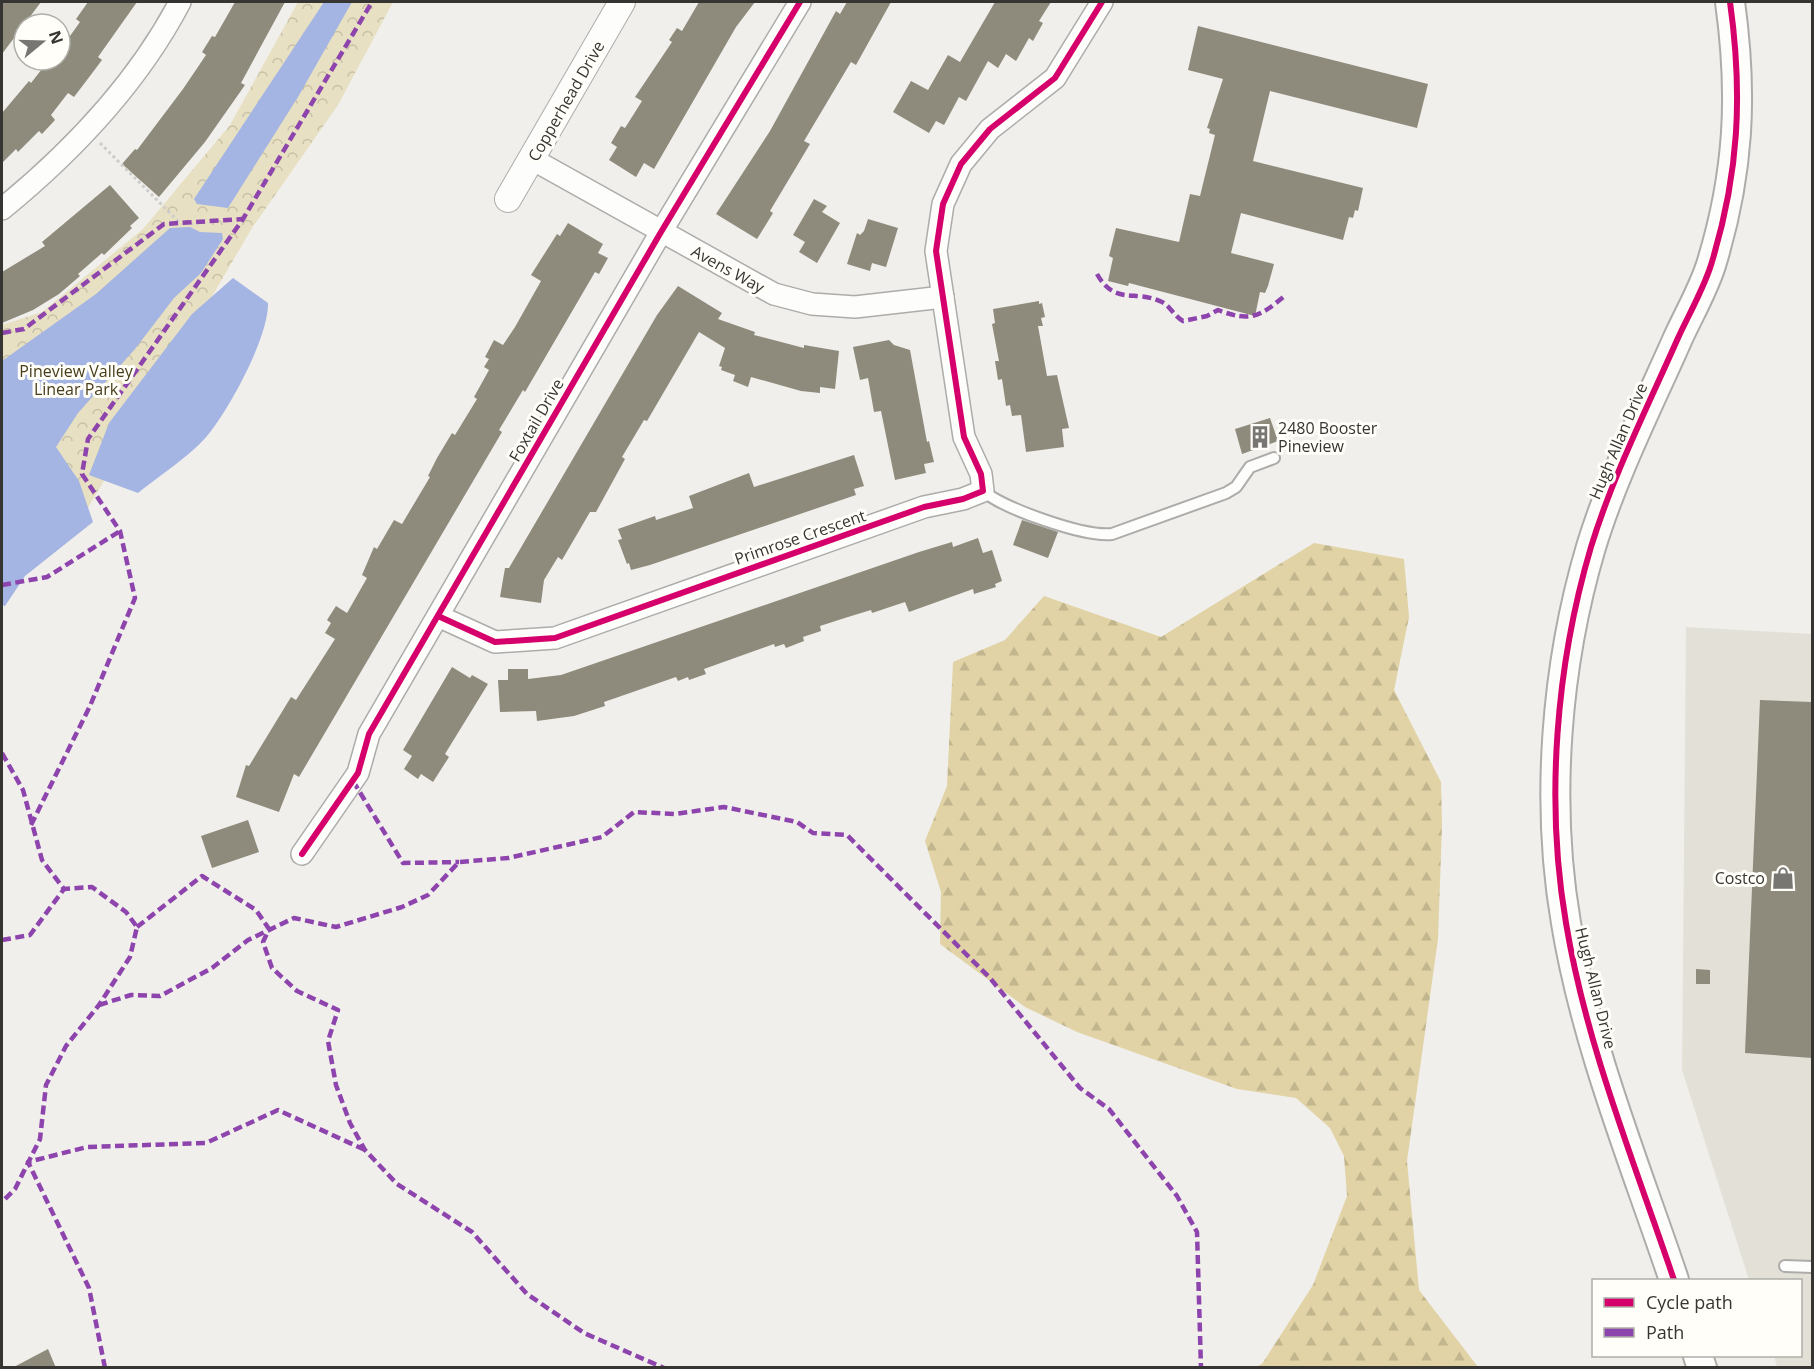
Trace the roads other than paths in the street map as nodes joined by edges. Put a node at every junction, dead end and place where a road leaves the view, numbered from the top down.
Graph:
1 (180, 2) edge
2 (622, 2) edge
3 (800, 2) edge
4 (1102, 2) edge
5 (1730, 2) edge
6 (532, 159) junction
7 (508, 199) dead end
8 (2, 208) edge
9 (661, 232) junction
10 (943, 297) junction
11 (1274, 458) dead end
12 (983, 491) junction
13 (438, 616) junction
14 (302, 854) dead end
15 (1785, 1266) dead end
16 (1812, 1267) edge
17 (1673, 1279) edge

1 - 8 street
2 - 6 street, Copperhead Drive
3 - 9 street, Foxtail Drive
4 - 10 street
5 - 17 main road, Hugh Allan Drive
6 - 7 street, Copperhead Drive
6 - 9 street, Avens Way
9 - 10 street, Avens Way
9 - 13 street, Foxtail Drive
10 - 12 street
11 - 12 lane
12 - 13 street, Primrose Crescent
13 - 14 street, Foxtail Drive
15 - 16 lane

